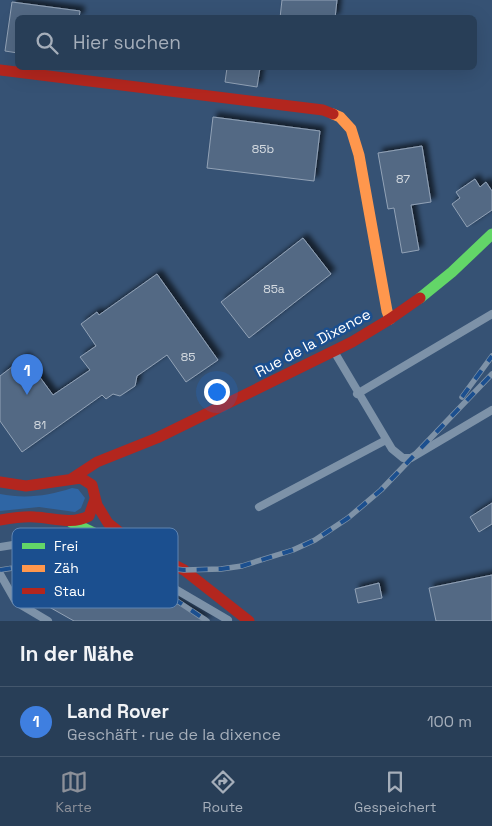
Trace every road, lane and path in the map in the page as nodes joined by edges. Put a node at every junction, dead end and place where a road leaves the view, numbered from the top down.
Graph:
1 (0, 70) edge
2 (492, 234) edge
3 (492, 314) edge
4 (390, 319) junction
5 (334, 352) junction
6 (357, 394) junction
7 (492, 410) edge
8 (386, 440) junction
9 (130, 449) junction
10 (111, 467) dead end
11 (102, 478) dead end
12 (71, 479) junction
13 (0, 482) edge
14 (95, 496) junction
15 (258, 507) dead end
16 (0, 520) edge
17 (71, 522) junction
18 (83, 528) edge
19 (114, 528) edge
20 (178, 567) edge
21 (0, 574) edge
22 (178, 591) edge
23 (12, 595) edge
24 (26, 608) edge
25 (234, 610) junction
26 (48, 621) edge
27 (227, 621) edge
28 (249, 621) edge

1 - 4 street
2 - 4 street, Rue de la Dixence
3 - 6 lane
4 - 5 street, Rue de la Dixence
5 - 6 lane
5 - 9 street, Rue de la Dixence
6 - 8 lane
7 - 8 lane
8 - 15 lane
9 - 10 street, Rue de la Dixence
9 - 12 street, Rue de la Dixence
11 - 14 street
12 - 13 street
12 - 14 street
14 - 17 street
14 - 19 street
16 - 17 street
17 - 18 street
20 - 25 street
21 - 23 lane
22 - 27 lane
24 - 26 lane
25 - 27 lane
25 - 28 street

